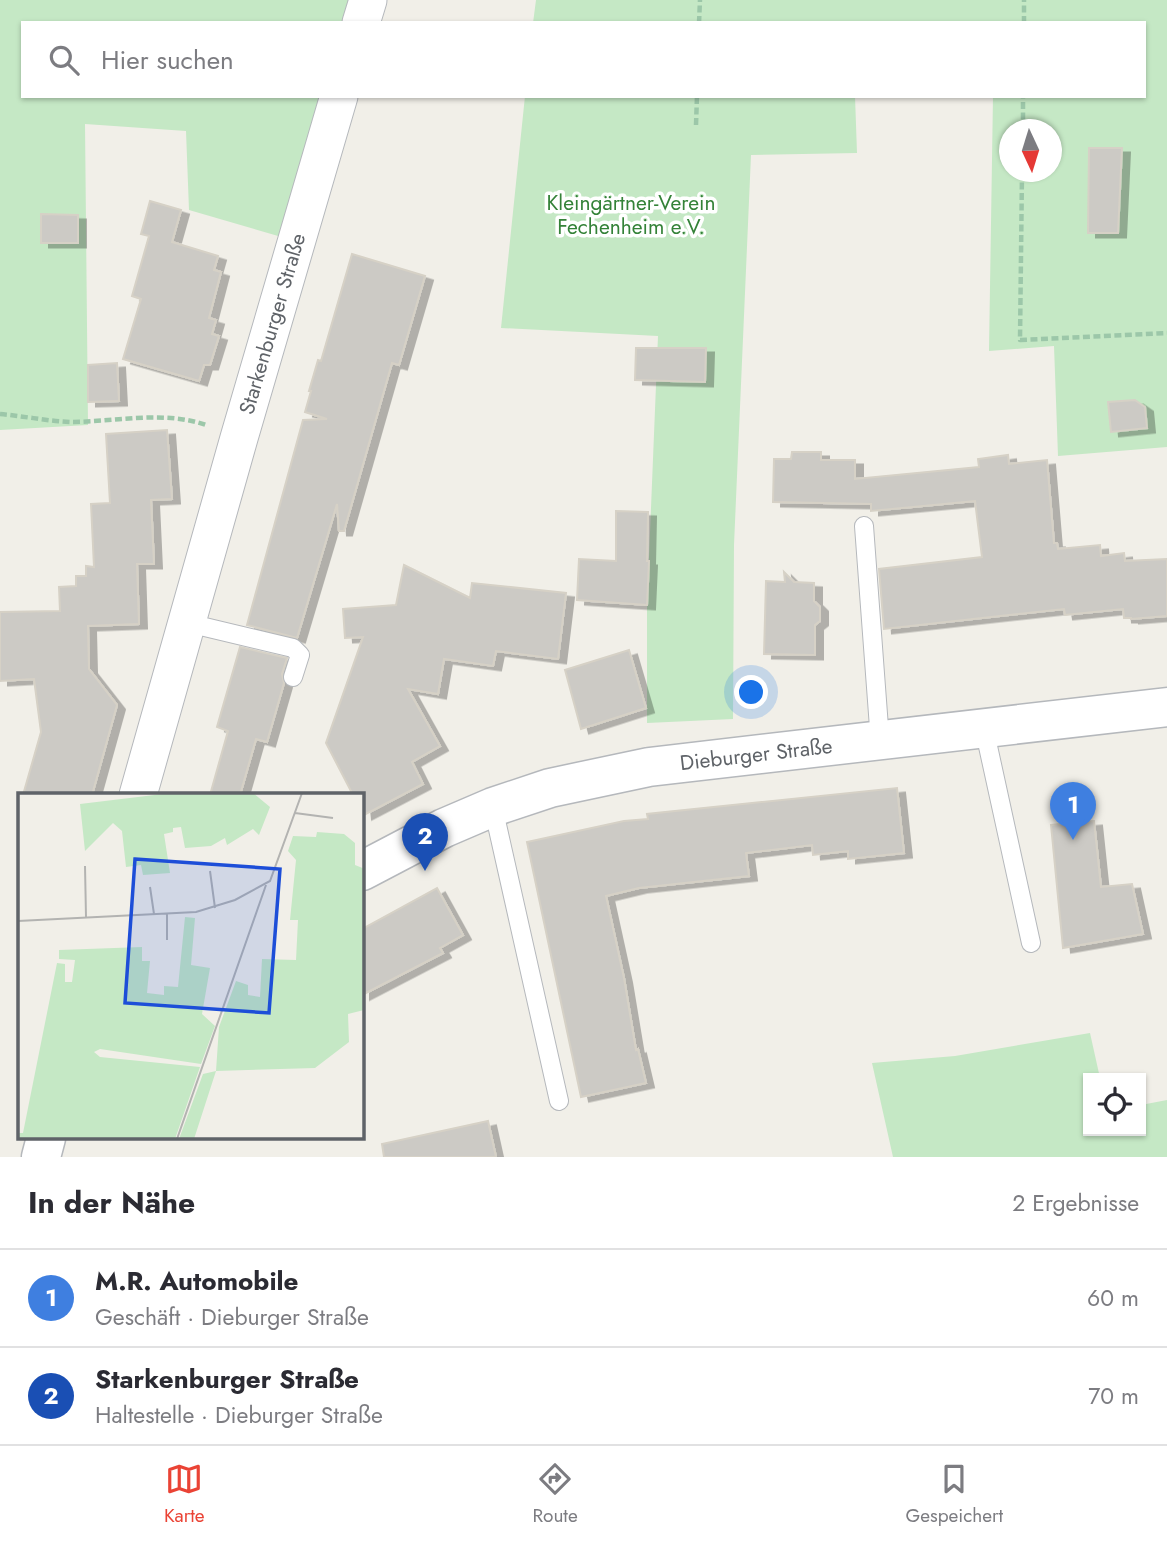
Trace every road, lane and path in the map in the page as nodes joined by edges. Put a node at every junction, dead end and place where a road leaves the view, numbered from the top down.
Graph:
1 (368, 0) edge
2 (700, 0) edge
3 (1024, 0) edge
4 (362, 21) edge
5 (699, 21) edge
6 (1024, 21) edge
7 (338, 98) edge
8 (697, 98) edge
9 (1023, 98) edge
10 (1023, 119) edge
11 (696, 125) dead end
12 (1022, 182) edge
13 (1167, 333) edge
14 (0, 414) edge
15 (239, 438) junction
16 (864, 526) dead end
17 (188, 623) junction
18 (293, 677) dead end
19 (1167, 707) edge
20 (984, 728) junction
21 (880, 741) junction
22 (139, 793) edge
23 (493, 807) junction
24 (364, 870) edge
25 (1031, 943) dead end
26 (559, 1101) dead end
27 (45, 1140) edge
28 (41, 1157) edge

1 - 4 street
2 - 5 path
3 - 6 path
7 - 15 street, Starkenburger Straße
8 - 11 path
9 - 10 path
12 - 13 path
14 - 15 path
15 - 17 street, Starkenburger Straße
16 - 21 lane
17 - 18 lane
17 - 22 street, Starkenburger Straße
19 - 20 street, Dieburger Straße
20 - 21 street, Dieburger Straße
20 - 25 lane
21 - 23 street, Dieburger Straße
23 - 24 street, Dieburger Straße
23 - 26 lane
27 - 28 street

